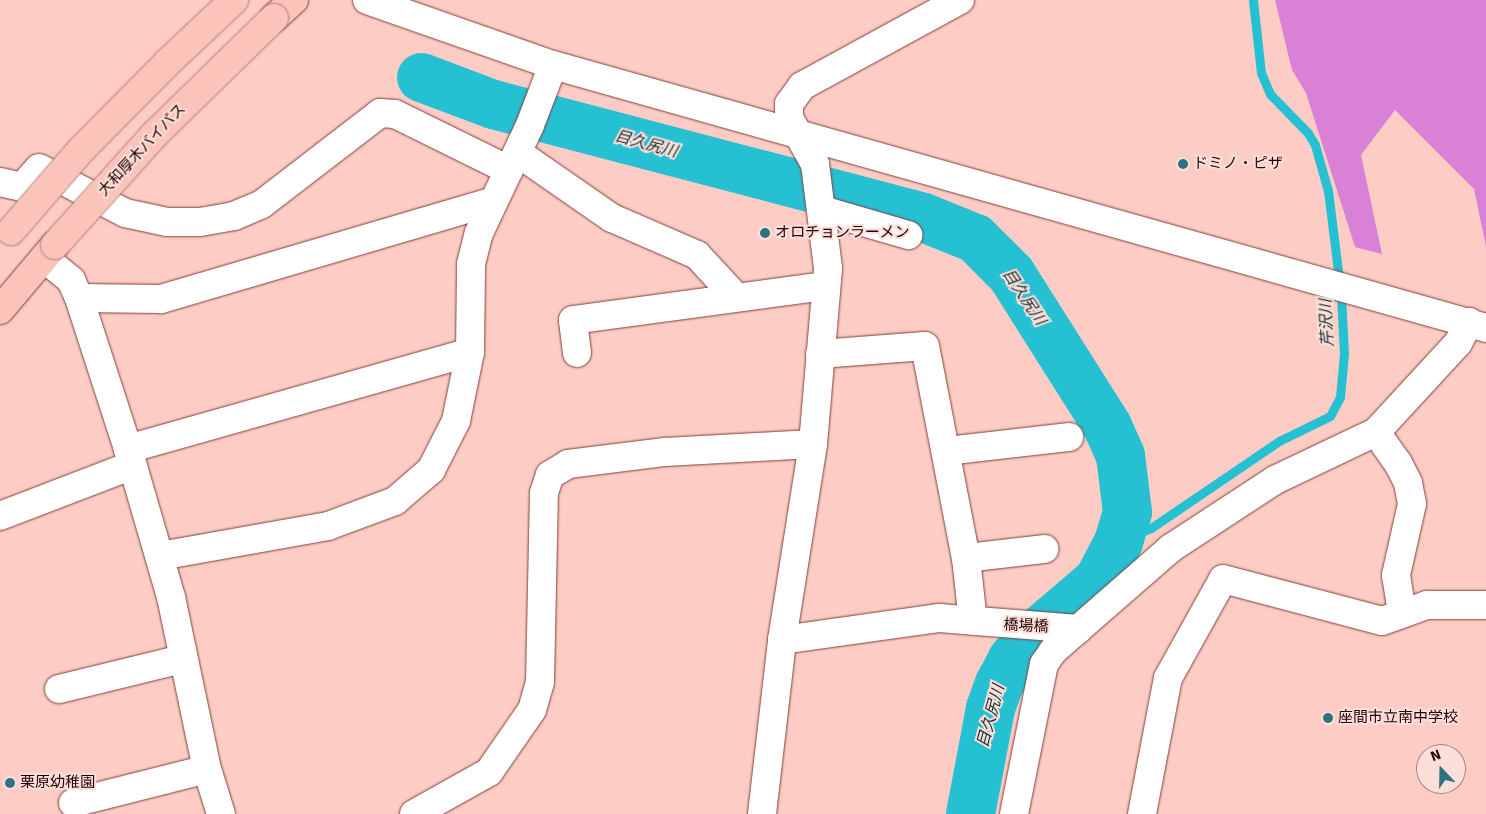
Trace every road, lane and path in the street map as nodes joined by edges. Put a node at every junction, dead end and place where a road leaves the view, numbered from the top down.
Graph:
1 (234, 0) edge
2 (294, 0) edge
3 (367, 0) edge
4 (960, 0) edge
5 (549, 77) junction
6 (800, 135) junction
7 (513, 162) junction
8 (0, 182) edge
9 (493, 201) junction
10 (822, 207) junction
11 (908, 235) dead end
12 (6, 238) edge
13 (49, 252) junction
14 (826, 286) junction
15 (736, 296) junction
16 (79, 298) junction
17 (0, 310) edge
18 (1477, 325) edge
19 (470, 352) junction
20 (577, 354) dead end
21 (820, 354) junction
22 (1376, 432) junction
23 (1069, 437) dead end
24 (813, 444) junction
25 (946, 450) junction
26 (130, 457) junction
27 (0, 516) edge
28 (1044, 549) dead end
29 (160, 556) junction
30 (966, 558) junction
31 (1486, 605) edge
32 (1402, 613) junction
33 (981, 622) junction
34 (1071, 628) junction
35 (782, 640) junction
36 (182, 659) junction
37 (59, 689) dead end
38 (207, 769) junction
39 (73, 803) dead end
40 (221, 814) edge
41 (414, 814) edge
42 (762, 814) edge
43 (1014, 814) edge
44 (1142, 814) edge

1 - 12 highway, bridge
2 - 13 highway, 大和厚木バイパス, bridge
3 - 5 street
4 - 6 street
5 - 6 street
5 - 7 street
6 - 10 street
6 - 18 street
7 - 8 street
7 - 9 street
7 - 15 street
9 - 16 street
9 - 19 street
10 - 11 street
10 - 14 street
13 - 16 street
13 - 17 highway, 大和厚木バイパス
14 - 15 street
14 - 21 street
15 - 20 street
16 - 26 street
18 - 22 street
19 - 26 street
19 - 29 street
21 - 24 street
21 - 25 street
22 - 32 street
22 - 34 street
23 - 25 street
24 - 35 street
24 - 41 street
25 - 30 street
26 - 27 street
26 - 29 street
28 - 30 street
29 - 36 street
30 - 33 street
31 - 32 street
32 - 44 street
33 - 34 street, 橋場橋
33 - 35 street, 橋場橋
34 - 43 street
35 - 42 street
36 - 37 street
36 - 38 street
38 - 39 street
38 - 40 street

